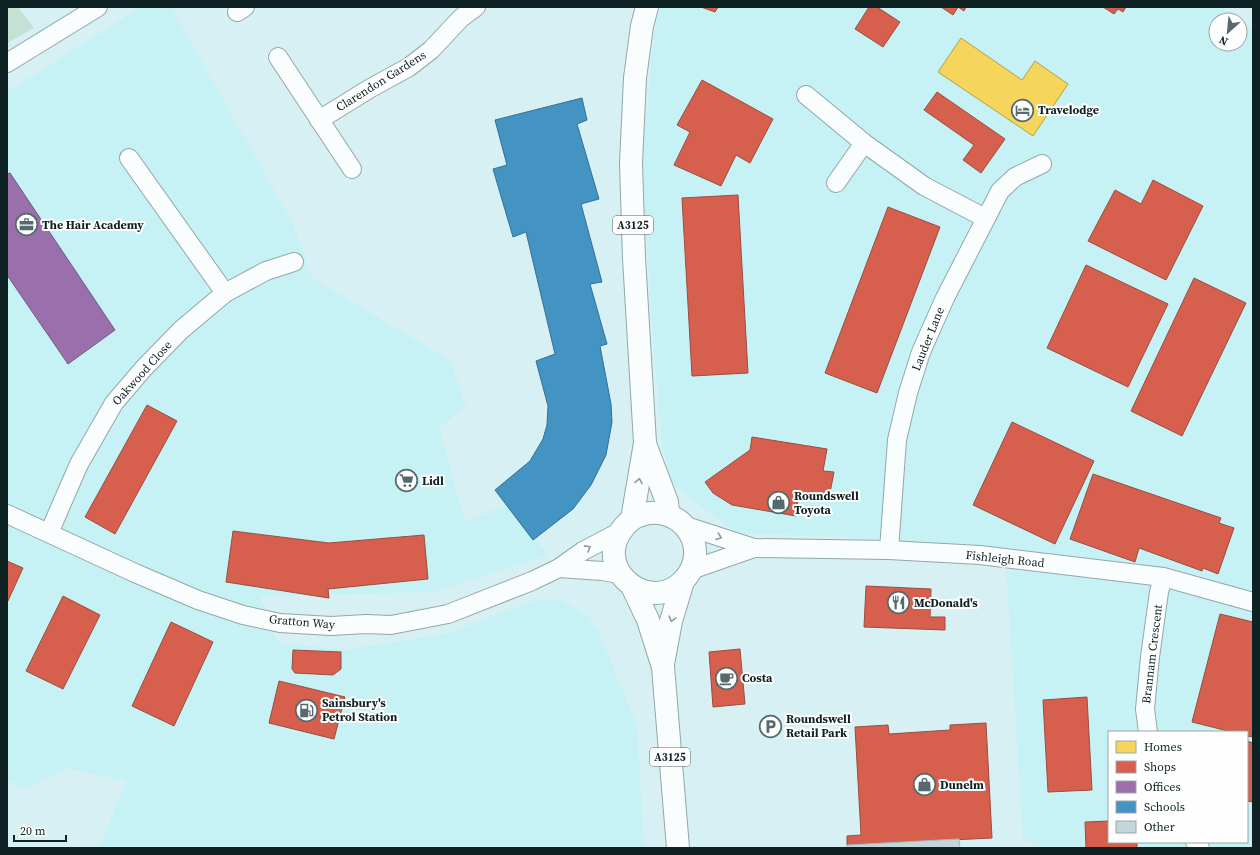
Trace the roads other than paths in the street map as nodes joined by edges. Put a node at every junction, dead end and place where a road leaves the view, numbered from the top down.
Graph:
1 (98, 7) edge
2 (476, 7) edge
3 (647, 7) edge
4 (278, 57) dead end
5 (7, 63) edge
6 (806, 95) dead end
7 (319, 120) junction
8 (864, 143) junction
9 (129, 158) dead end
10 (1042, 164) dead end
11 (352, 170) dead end
12 (836, 183) dead end
13 (985, 218) junction
14 (294, 262) dead end
15 (225, 293) junction
16 (645, 443) junction
17 (7, 514) edge
18 (676, 520) junction
19 (626, 525) junction
20 (49, 533) junction
21 (754, 548) junction
22 (889, 550) junction
23 (559, 568) junction
24 (687, 575) junction
25 (1163, 577) junction
26 (626, 580) junction
27 (1253, 602) edge
28 (663, 667) junction
29 (1148, 731) edge
30 (678, 848) edge

1 - 5 street
2 - 7 street, Clarendon Gardens
3 - 16 main road, A3125
4 - 7 street
6 - 8 street
7 - 11 street
8 - 12 street
8 - 13 street
9 - 15 street
10 - 13 street, Lauder Lane
13 - 22 street, Lauder Lane
14 - 15 street, Oakwood Close
15 - 20 street, Oakwood Close
16 - 18 main road, A3125
19 -> 16 main road, A3125
17 - 20 street, Gratton Way
18 - 19 main road
18 -> 21 street, Fishleigh Road
18 - 24 main road
23 -> 19 street, Gratton Way
19 - 26 main road
20 - 23 street, Gratton Way
21 - 22 street, Fishleigh Road
21 - 24 street, Fishleigh Road
22 - 25 street, Fishleigh Road
23 - 26 street, Gratton Way
24 - 26 main road
24 -> 28 main road, A3125
25 - 27 street, Fishleigh Road
25 - 29 street, Brannam Crescent
26 - 28 main road, A3125
28 - 30 main road, A3125

